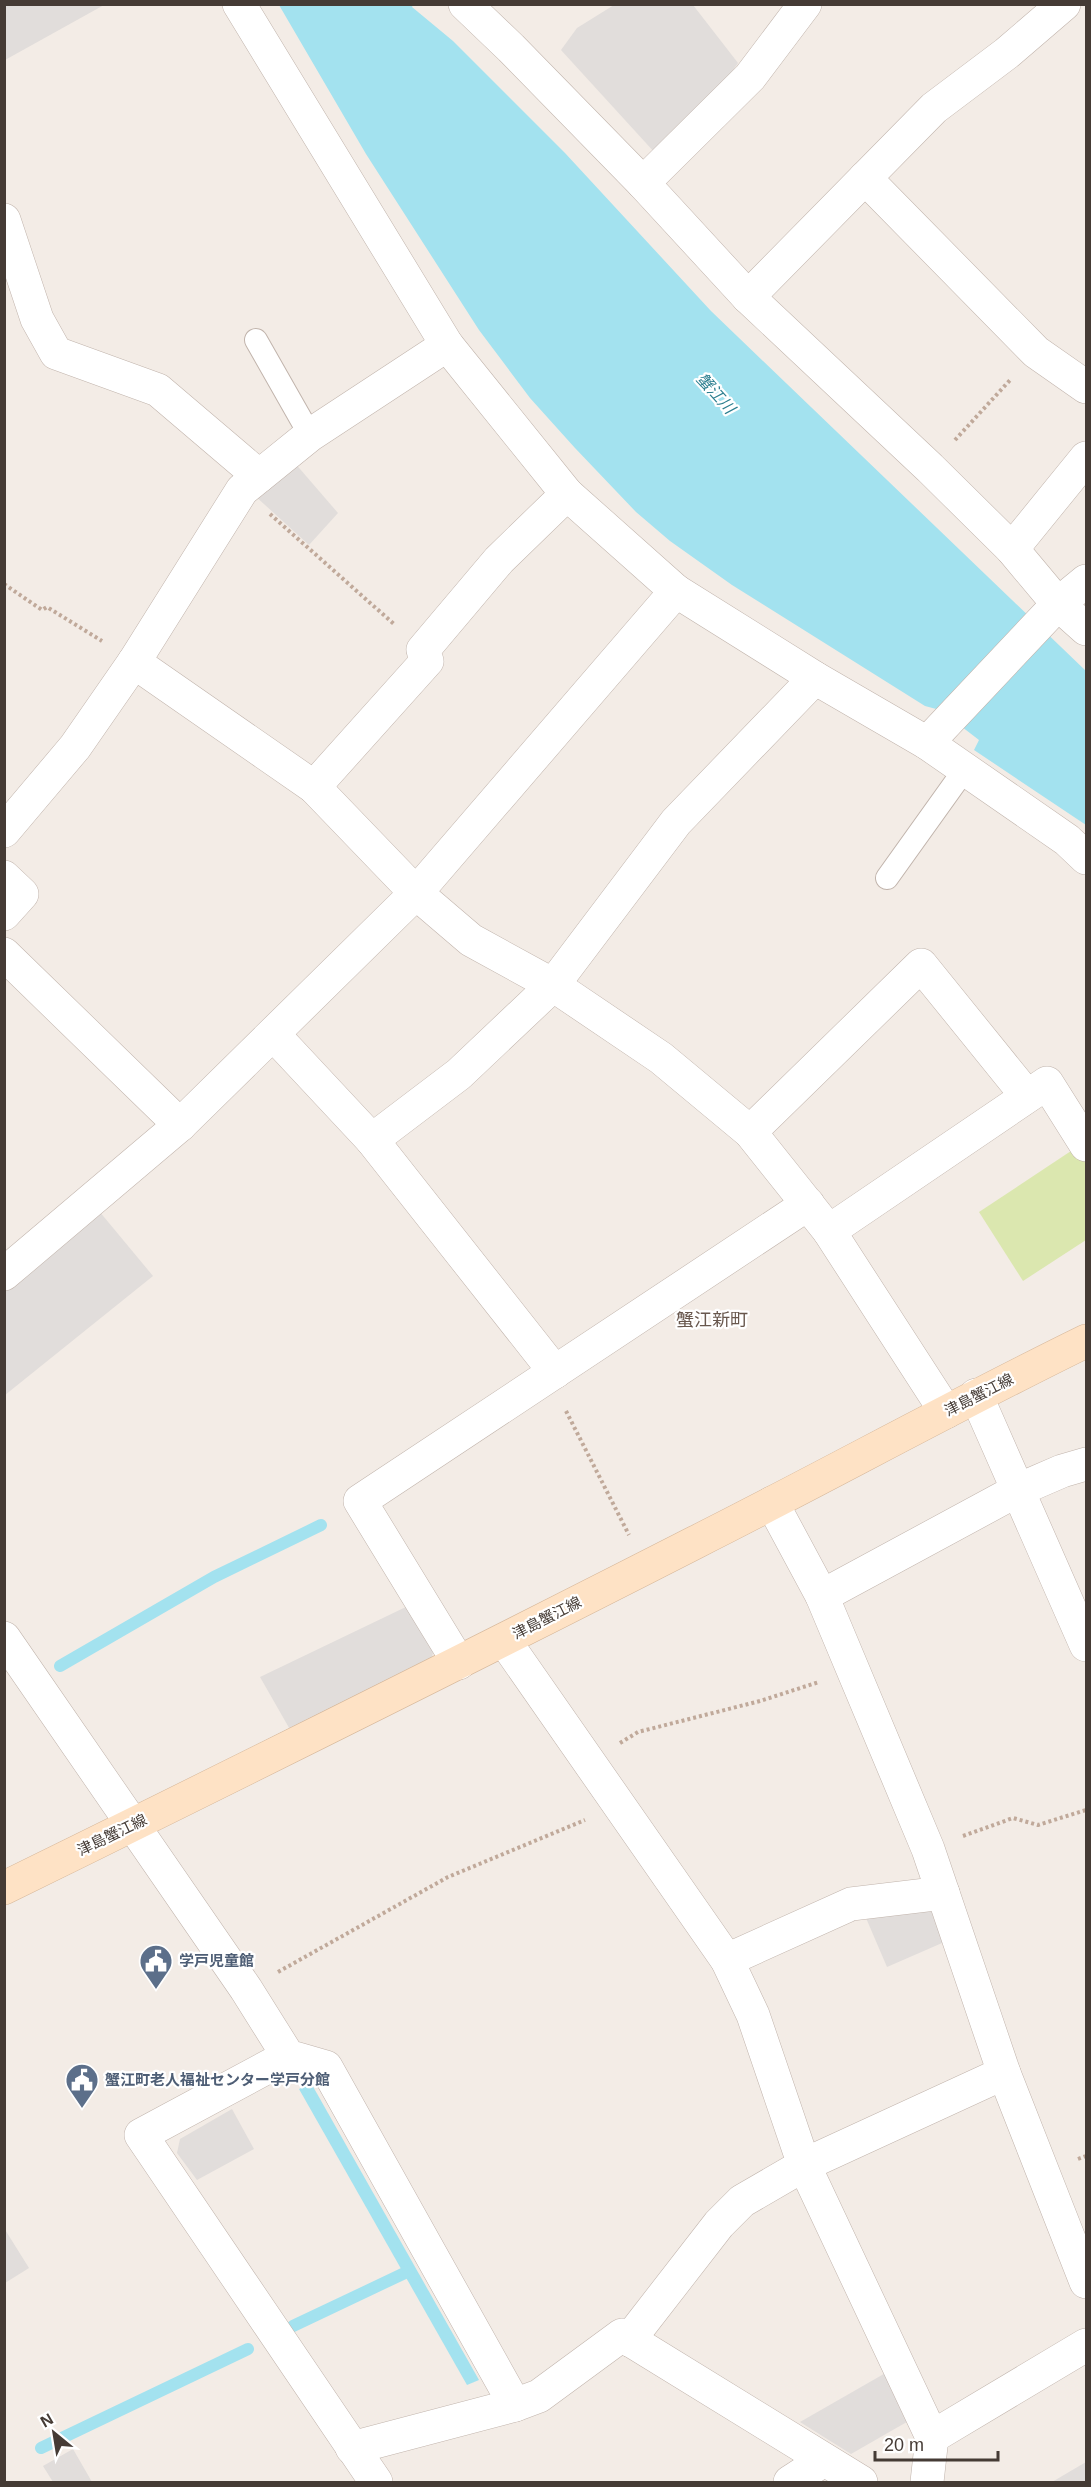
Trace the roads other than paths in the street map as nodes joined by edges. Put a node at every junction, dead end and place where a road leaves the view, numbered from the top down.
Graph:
1 (239, 4) edge
2 (465, 4) edge
3 (805, 4) edge
4 (1064, 4) edge
5 (865, 178) junction
6 (644, 183) junction
7 (4, 220) edge
8 (748, 297) junction
9 (256, 340) dead end
10 (447, 345) junction
11 (1086, 387) edge
12 (310, 435) junction
13 (1086, 458) edge
14 (251, 483) junction
15 (567, 494) junction
16 (1012, 549) junction
17 (1086, 581) edge
18 (676, 591) junction
19 (1058, 604) junction
20 (1086, 629) edge
21 (134, 662) junction
22 (815, 678) junction
23 (933, 737) junction
24 (965, 769) junction
25 (314, 787) junction
26 (4, 831) edge
27 (1086, 858) edge
28 (4, 877) edge
29 (887, 878) dead end
30 (416, 893) junction
31 (4, 914) edge
32 (4, 954) edge
33 (553, 985) junction
34 (273, 1034) junction
35 (1027, 1096) junction
36 (180, 1125) junction
37 (750, 1132) junction
38 (372, 1140) junction
39 (1086, 1145) edge
40 (808, 1204) junction
41 (830, 1231) junction
42 (4, 1274) edge
43 (1086, 1341) edge
44 (552, 1374) junction
45 (976, 1395) junction
46 (946, 1412) junction
47 (1086, 1464) edge
48 (1018, 1490) junction
49 (772, 1503) junction
50 (822, 1596) junction
51 (4, 1638) edge
52 (504, 1640) junction
53 (1086, 1645) edge
54 (459, 1663) junction
55 (132, 1825) junction
56 (4, 1888) edge
57 (943, 1893) junction
58 (727, 1960) junction
59 (288, 2056) junction
60 (1004, 2073) junction
61 (804, 2164) junction
62 (1086, 2282) edge
63 (630, 2340) junction
64 (1086, 2345) edge
65 (515, 2405) junction
66 (932, 2437) junction
67 (352, 2448) junction
68 (824, 2460) junction
69 (376, 2482) edge
70 (790, 2482) edge
71 (861, 2482) edge
72 (927, 2482) edge

1 - 10 street
2 - 6 street
3 - 6 street
4 - 5 street
5 - 8 street
5 - 11 street
6 - 8 street
7 - 14 street
8 - 16 street
9 - 12 lane
10 - 12 street
10 - 15 street
12 - 14 street
13 - 16 street
14 - 21 street
15 - 18 street
15 - 25 street
16 - 19 street
17 - 19 street
18 - 22 street
18 - 30 street
19 - 20 street
19 - 23 street
21 - 25 street
21 - 26 street
22 - 23 street
22 - 33 street
23 - 24 street
24 - 27 street
24 - 29 lane
25 - 30 street
28 - 31 street
30 - 33 street
30 - 34 street
32 - 36 street
33 - 37 street
33 - 38 street
34 - 36 street
34 - 38 street
35 - 37 street
35 - 39 street
35 - 41 street
36 - 42 street
37 - 40 street
38 - 44 street
40 - 41 street
40 - 44 street
41 - 46 street
43 - 45 main road, 津島蟹江線
44 - 54 street
45 - 46 main road, 津島蟹江線
45 - 48 street
46 - 49 main road, 津島蟹江線
47 - 48 street
48 - 50 street
48 - 53 street
49 - 50 street
49 - 52 main road, 津島蟹江線
50 - 57 street
51 - 55 street
52 - 54 main road, 津島蟹江線
52 - 58 street
54 - 55 main road, 津島蟹江線
55 - 56 main road, 津島蟹江線
55 - 59 street
57 - 58 street
57 - 60 street
58 - 61 street
59 - 65 street
59 - 67 street
60 - 61 street
60 - 62 street
61 - 63 street
61 - 66 street
63 - 65 street
63 - 68 street
64 - 66 street
65 - 67 street
66 - 72 street
67 - 69 street
68 - 70 street
68 - 71 street

